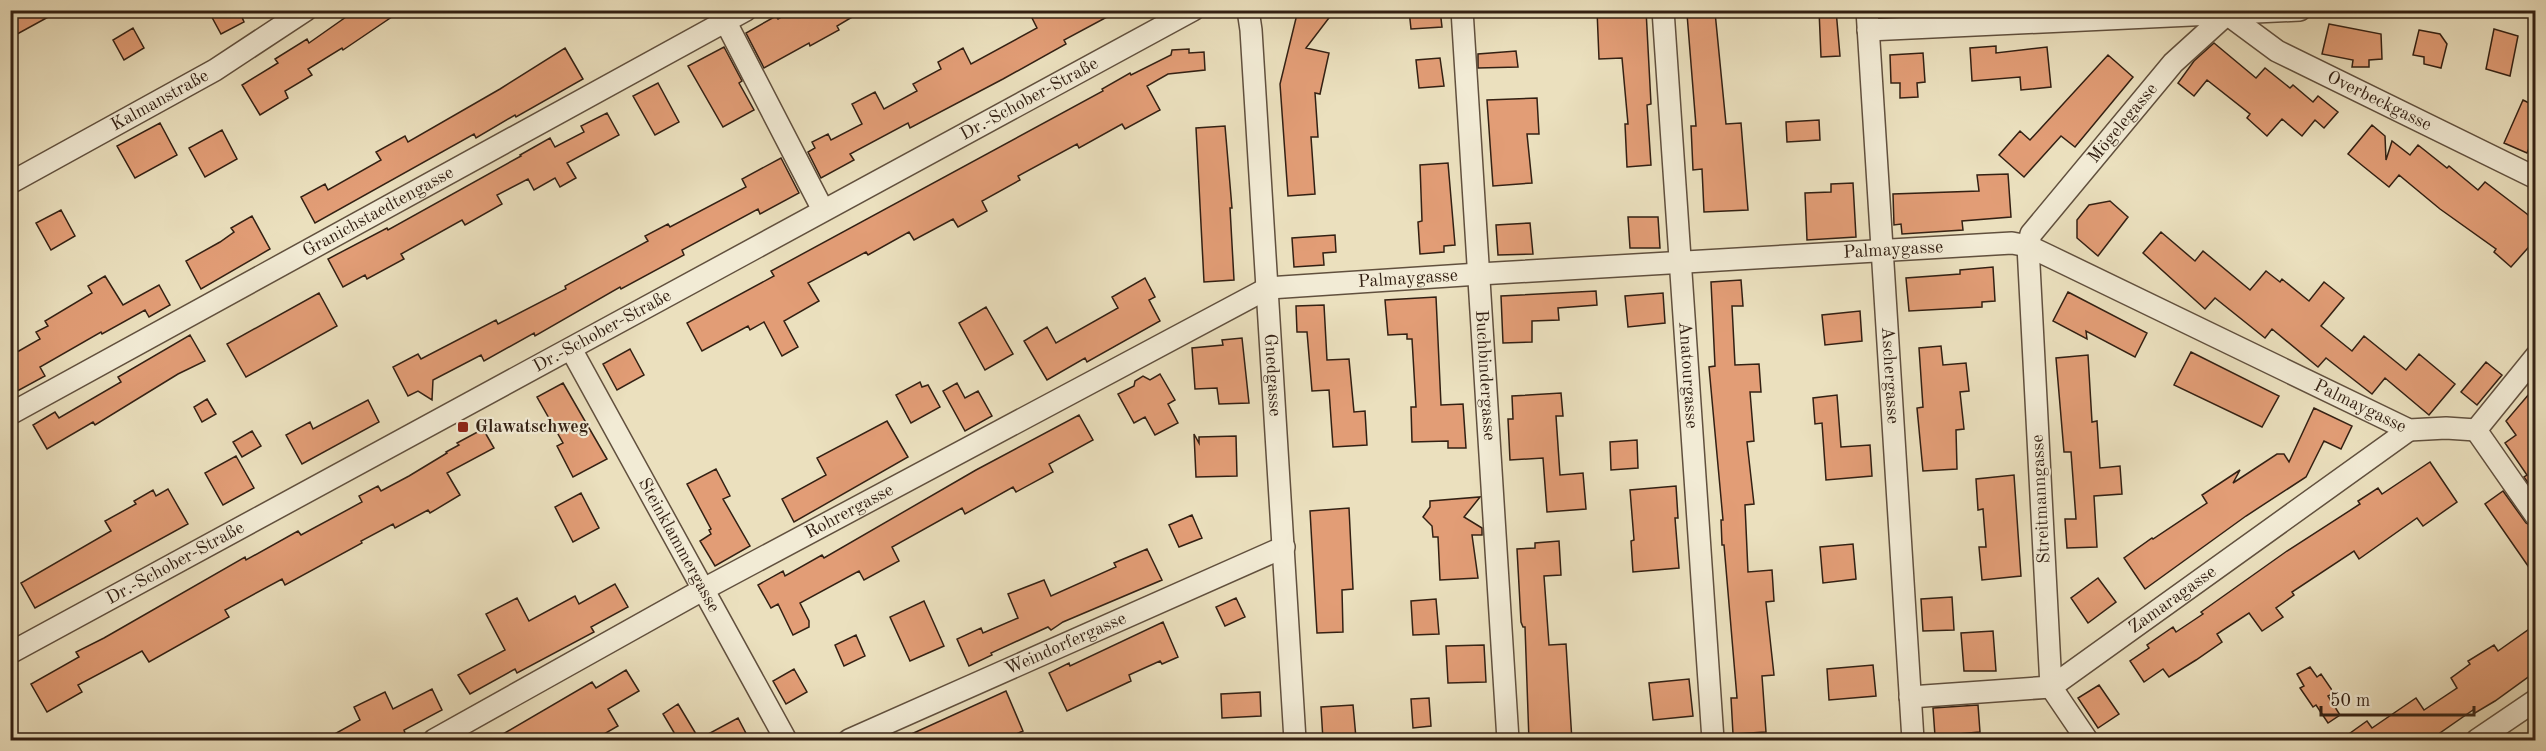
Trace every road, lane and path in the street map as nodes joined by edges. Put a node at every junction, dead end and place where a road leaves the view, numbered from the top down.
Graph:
1 (306, 10) edge
2 (746, 10) edge
3 (1193, 10) edge
4 (1248, 10) edge
5 (1462, 10) edge
6 (1663, 10) edge
7 (2300, 10) edge
8 (2227, 12) edge
9 (723, 16) edge
10 (1867, 20) edge
11 (2535, 178) edge
12 (10, 183) edge
13 (823, 210) junction
14 (2028, 246) junction
15 (1882, 251) junction
16 (1680, 264) junction
17 (1479, 274) junction
18 (1268, 288) junction
19 (571, 349) junction
20 (2535, 356) edge
21 (10, 414) edge
22 (2409, 430) junction
23 (2476, 430) junction
24 (2535, 516) edge
25 (1284, 547) junction
26 (704, 589) junction
27 (10, 653) edge
28 (2051, 687) junction
29 (1910, 697) junction
30 (2535, 700) edge
31 (435, 741) edge
32 (786, 741) edge
33 (849, 741) edge
34 (1295, 741) edge
35 (1508, 741) edge
36 (1713, 741) edge
37 (1913, 741) edge
38 (2087, 741) edge
39 (2477, 741) edge

1 - 12 street, Kalmanstraße
2 - 9 street, Granichstaedtengasse
3 - 13 street, Dr.-Schober-Straße
4 - 18 street, Gnedgasse
5 - 17 street, Buchbindergasse
6 - 16 street, Anatourgasse
7 - 8 street
8 - 10 street
8 - 11 street, Overbeckgasse
8 - 14 street, Mögelegasse
9 - 13 street
9 - 21 street, Granichstaedtengasse
10 - 15 street, Aschergasse
13 - 19 street, Dr.-Schober-Straße
14 - 15 street, Palmaygasse
14 - 22 street, Palmaygasse
14 - 28 street, Streitmanngasse
15 - 16 street, Palmaygasse
15 - 29 street, Aschergasse
16 - 17 street, Palmaygasse
16 - 36 street, Anatourgasse
17 - 18 street, Palmaygasse
17 - 35 street, Buchbindergasse
18 - 25 street, Gnedgasse
18 - 26 street, Rohrergasse
19 - 26 street, Steinklammergasse
19 - 27 street, Dr.-Schober-Straße
20 - 23 street
22 - 23 street, Palmaygasse
22 - 28 street, Zamaragasse
23 - 24 street
25 - 33 street, Weindorfergasse
25 - 34 street, Gnedgasse
26 - 31 street, Rohrergasse
26 - 32 street, Steinklammergasse
28 - 29 street
28 - 38 street
29 - 37 street, Aschergasse
30 - 39 street

